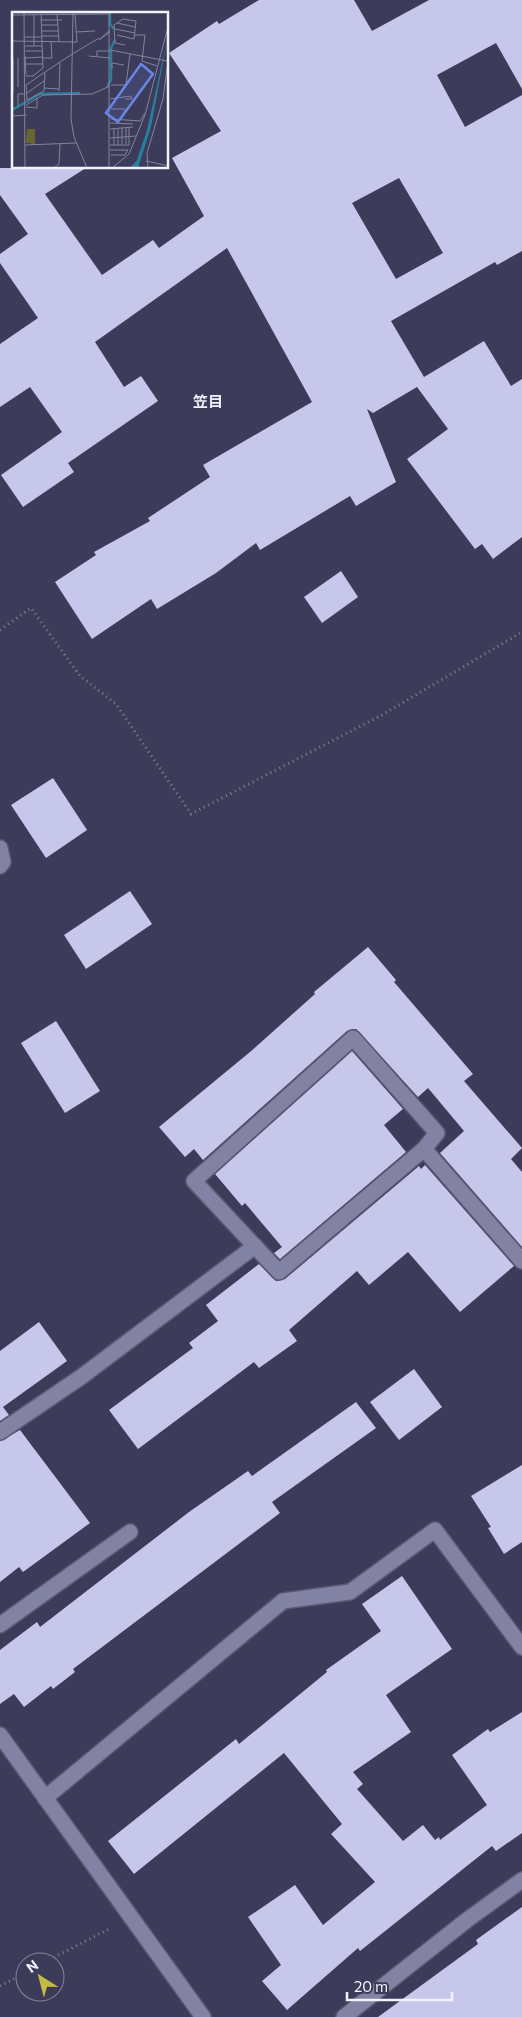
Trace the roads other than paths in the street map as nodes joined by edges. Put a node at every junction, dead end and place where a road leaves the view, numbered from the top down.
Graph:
1 (0, 848) edge
2 (0, 866) edge
3 (424, 1149) junction
4 (255, 1246) junction
5 (522, 1261) edge
6 (0, 1432) edge
7 (130, 1532) dead end
8 (0, 1625) edge
9 (522, 1647) edge
10 (0, 1735) edge
11 (45, 1798) junction
12 (522, 1880) edge
13 (203, 2017) edge
14 (344, 2017) edge

1 - 2 street
3 - 4 street
3 - 4 street
3 - 5 street
4 - 6 street
7 - 8 street
9 - 11 street
10 - 11 street
11 - 13 street
12 - 14 street

